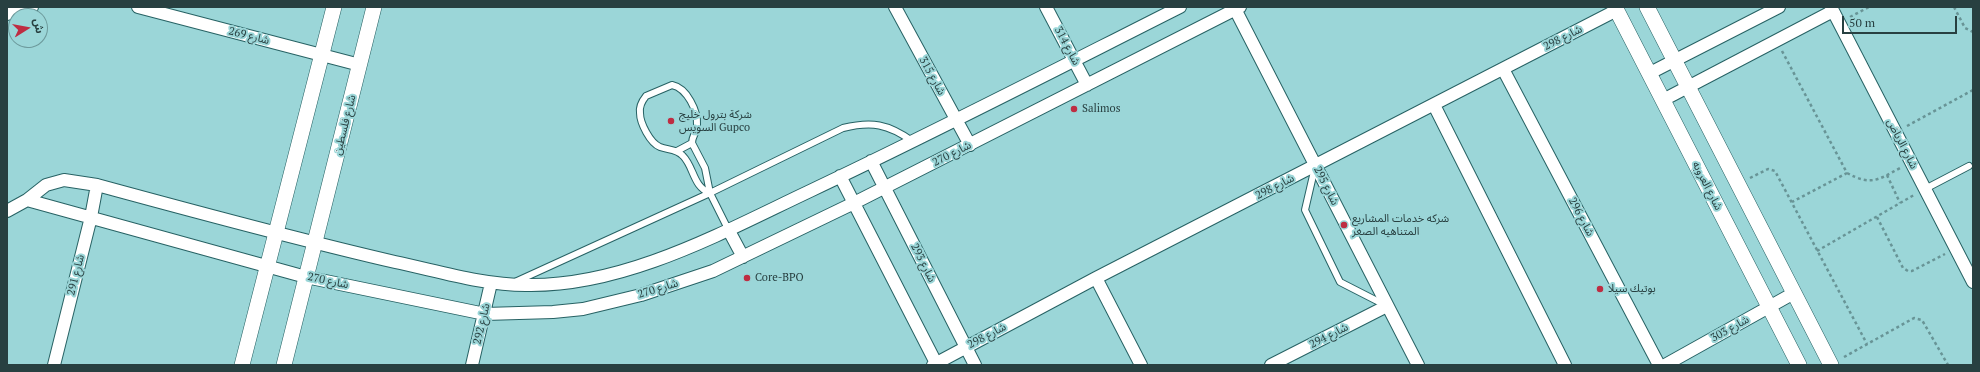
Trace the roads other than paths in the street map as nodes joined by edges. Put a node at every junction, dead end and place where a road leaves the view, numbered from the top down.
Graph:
1 (32, 7) edge
2 (138, 7) edge
3 (334, 7) edge
4 (374, 7) edge
5 (895, 7) edge
6 (1046, 7) edge
7 (1180, 7) edge
8 (1647, 7) edge
9 (1779, 7) edge
10 (1236, 8) edge
11 (1616, 9) edge
12 (1832, 9) edge
13 (7, 14) edge
14 (322, 55) junction
15 (1074, 60) junction
16 (1675, 60) junction
17 (360, 65) junction
18 (1503, 69) junction
19 (1650, 73) junction
20 (1087, 85) junction
21 (1688, 87) junction
22 (1663, 100) junction
23 (1434, 105) junction
24 (956, 120) junction
25 (912, 141) junction
26 (692, 143) junction
27 (970, 145) junction
28 (677, 151) junction
29 (871, 161) junction
30 (1316, 165) junction
31 (1969, 166) dead end
32 (840, 176) junction
33 (97, 185) junction
34 (884, 188) junction
35 (1925, 189) junction
36 (710, 192) junction
37 (27, 200) junction
38 (854, 203) junction
39 (7, 211) edge
40 (91, 217) junction
41 (728, 229) junction
42 (276, 234) junction
43 (315, 244) junction
44 (743, 257) junction
45 (1969, 266) edge
46 (268, 267) junction
47 (306, 277) junction
48 (1096, 278) junction
49 (1973, 282) edge
50 (491, 283) junction
51 (510, 284) junction
52 (1794, 293) junction
53 (1387, 306) junction
54 (1769, 307) junction
55 (485, 314) junction
56 (966, 347) junction
57 (936, 364) edge
58 (1830, 364) edge
59 (54, 365) edge
60 (242, 365) edge
61 (284, 365) edge
62 (472, 365) edge
63 (975, 365) edge
64 (1141, 365) edge
65 (1271, 365) edge
66 (1418, 365) edge
67 (1565, 365) edge
68 (1659, 365) edge
69 (1665, 365) edge
70 (1799, 365) edge

1 - 13 street
2 - 14 street, شارع 269
3 - 14 street
4 - 17 street, شارع فلسطين
5 - 24 street, شارع 315
6 - 15 street, شارع 314
7 - 15 street
8 - 16 street
9 - 16 street
10 - 20 street, شارع 270
10 - 30 street, شارع 295
11 - 18 street, شارع 298
11 - 19 street, شارع العروبه
12 - 21 street
12 - 35 street, شارع الرياض
14 - 17 street, شارع 269
14 - 42 street
15 - 20 street, شارع 314
15 - 24 street
16 - 19 street
16 - 21 street
17 - 43 street, شارع فلسطين
18 - 23 street, شارع 298
18 - 68 street, شارع 296
19 - 22 street, شارع العروبه
20 - 27 street, شارع 270
21 - 22 street
21 - 52 street
22 - 54 street, شارع العروبه
23 - 30 street, شارع 298
23 - 67 street
24 - 25 street
24 - 27 street, شارع 315
25 - 29 street
25 - 36 lane
26 - 28 lane
26 - 28 lane
26 - 36 lane
27 - 34 street, شارع 270
28 - 36 lane
29 - 32 street
29 - 34 street, شارع 293
30 - 48 street, شارع 298
30 - 53 street, شارع 295
30 - 53 lane
31 - 35 lane
32 - 38 street
32 - 41 street
33 - 37 street
33 - 40 street, شارع 291
33 - 42 street
34 - 38 street, شارع 270
34 - 56 street, شارع 293
35 - 45 street, شارع الرياض
36 - 41 lane
36 - 51 lane
37 - 39 street
37 - 40 street, شارع 270
38 - 44 street, شارع 270
38 - 57 street
40 - 46 street, شارع 270
40 - 59 street, شارع 291
41 - 44 street
41 - 51 street
42 - 43 street
42 - 46 street
43 - 47 street, شارع فلسطين
43 - 50 street
44 - 55 street, شارع 270
45 - 49 street, شارع الرياض
46 - 47 street, شارع 270
46 - 60 street
47 - 55 street, شارع 270
47 - 61 street
48 - 56 street, شارع 298
48 - 64 street
50 - 51 street
50 - 55 street, شارع 292
52 - 54 street, شارع 303
52 - 58 street
53 - 65 street, شارع 294
53 - 66 street, شارع 295
54 - 69 street, شارع 303
54 - 70 street, شارع العروبه
55 - 62 street, شارع 292
56 - 57 street, شارع 298
56 - 63 street, شارع 293

